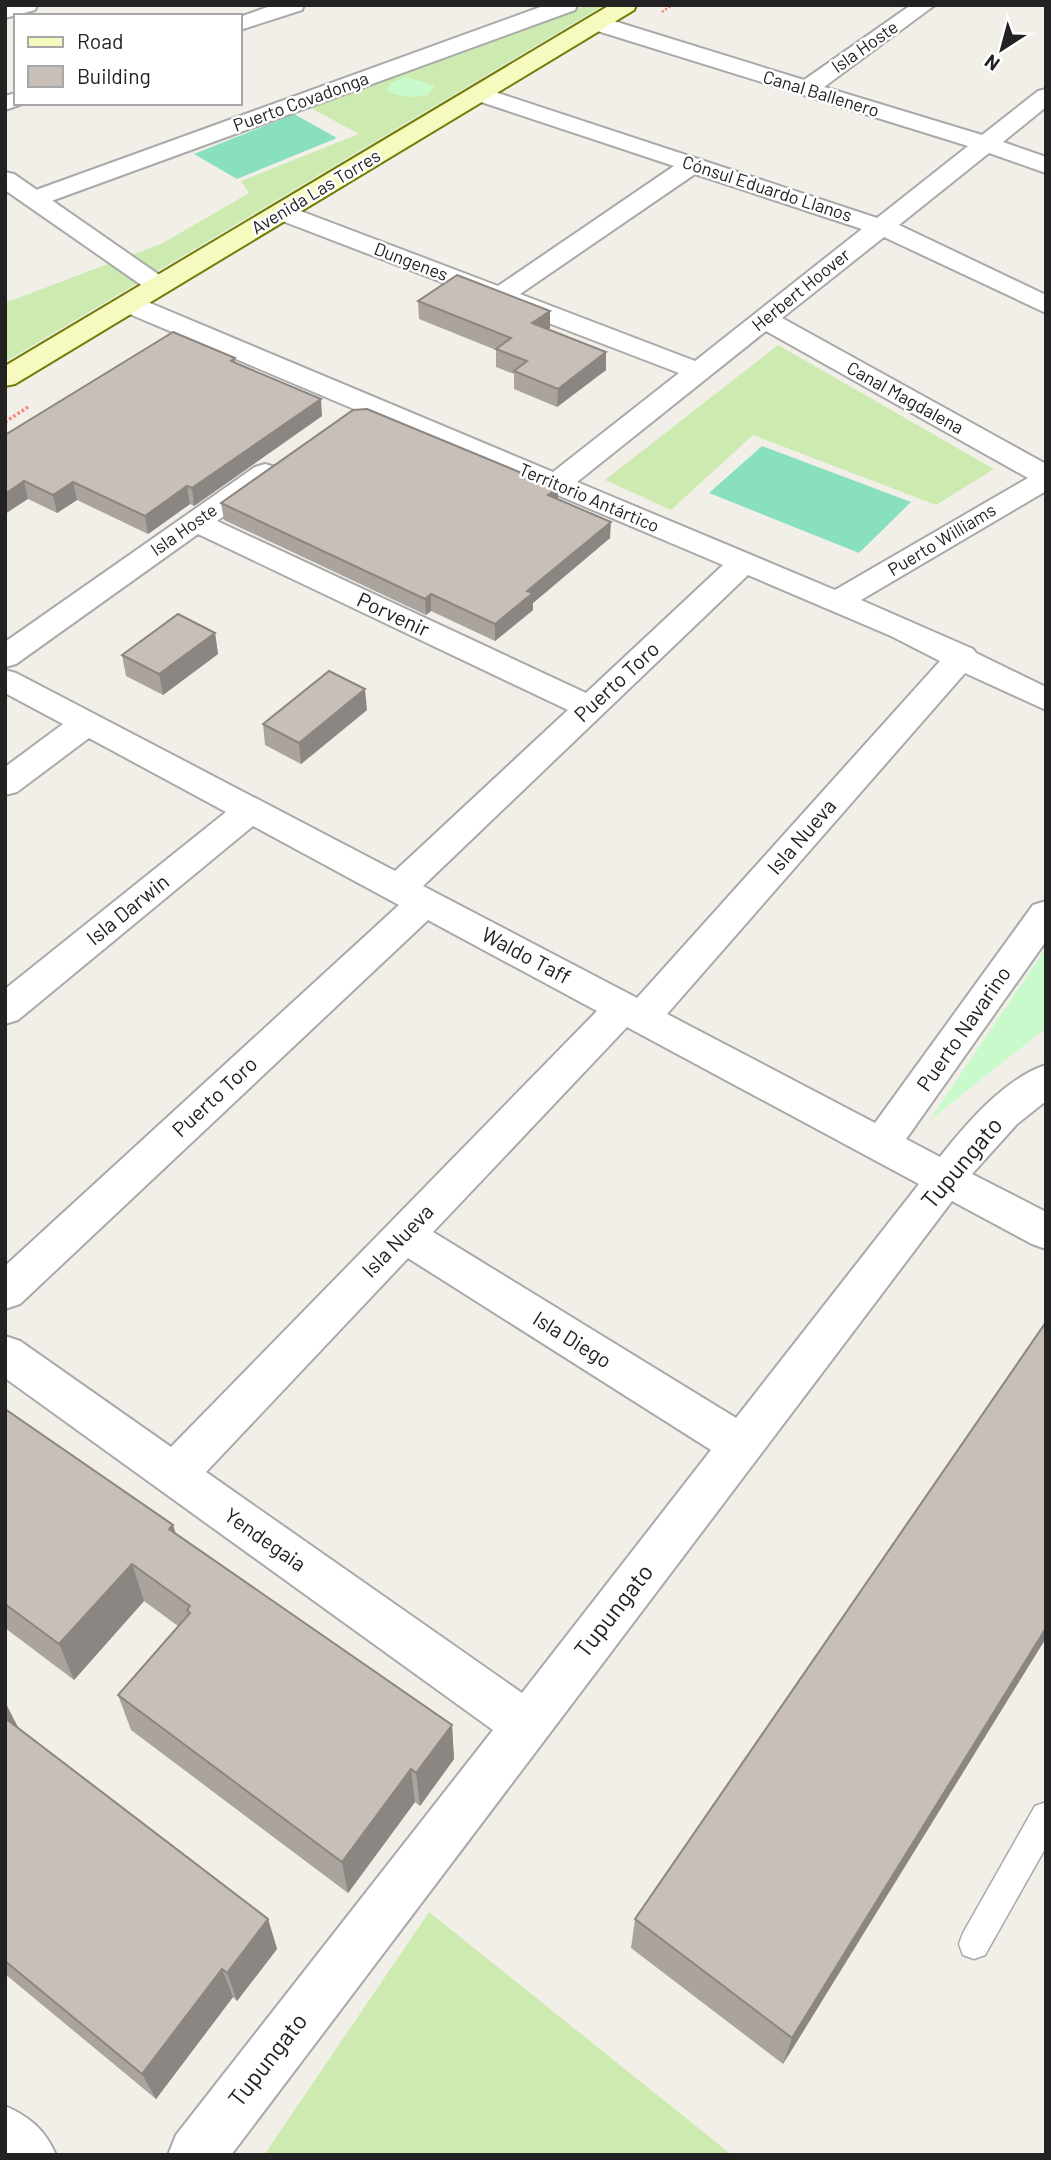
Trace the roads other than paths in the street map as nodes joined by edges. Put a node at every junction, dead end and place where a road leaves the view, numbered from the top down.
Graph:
1 (27, 5) edge
2 (294, 5) edge
3 (568, 5) edge
4 (626, 5) edge
5 (925, 5) edge
6 (5, 12) edge
7 (242, 23) edge
8 (596, 23) junction
9 (806, 89) junction
10 (480, 94) junction
11 (1046, 96) edge
12 (983, 145) junction
13 (692, 164) junction
14 (1046, 166) edge
15 (5, 179) edge
16 (34, 199) junction
17 (281, 212) junction
18 (880, 227) junction
19 (159, 286) junction
20 (500, 296) junction
21 (129, 304) junction
22 (1046, 305) edge
23 (764, 319) junction
24 (698, 371) junction
25 (5, 378) edge
26 (285, 459) edge
27 (1046, 477) edge
28 (556, 484) junction
29 (195, 522) junction
30 (744, 562) junction
31 (838, 601) junction
32 (962, 656) junction
33 (5, 657) edge
34 (5, 680) edge
35 (1046, 700) edge
36 (590, 707) junction
37 (87, 723) junction
38 (5, 784) edge
39 (251, 810) junction
40 (412, 895) junction
41 (1046, 914) edge
42 (5, 1010) edge
43 (632, 1012) junction
44 (1046, 1080) edge
45 (881, 1144) junction
46 (947, 1178) junction
47 (1046, 1232) edge
48 (404, 1235) junction
49 (5, 1292) edge
50 (5, 1354) edge
51 (741, 1445) junction
52 (174, 1475) junction
53 (526, 1725) junction
54 (1046, 1817) edge
55 (974, 1944) dead end
56 (5, 2134) edge
57 (28, 2155) edge
58 (196, 2155) edge

1 - 6 street
2 - 7 street
3 - 16 street, Puerto Covadonga
4 - 8 main road, Avenida Las Torres
5 - 9 street, Isla Hoste
8 - 9 street, Canal Ballenero
8 - 10 main road, Avenida Las Torres
9 - 12 street, Canal Ballenero
10 - 13 street, Cónsul Eduardo Llanos
10 - 17 main road, Avenida Las Torres
11 - 12 street, Herbert Hoover
12 - 14 street, Canal Ballenero
12 - 18 street, Herbert Hoover
13 - 18 street, Cónsul Eduardo Llanos
13 - 20 street
15 - 16 street
16 - 19 street
17 - 19 main road, Avenida Las Torres
17 - 20 street, Dungenes
18 - 22 street, Cónsul Eduardo Llanos
18 - 23 street, Herbert Hoover
19 - 21 main road, Avenida Las Torres
20 - 24 street, Dungenes
21 - 25 main road, Avenida Las Torres
21 - 28 street, Territorio Antártico
23 - 24 street, Herbert Hoover
23 - 27 street, Canal Magdalena
24 - 28 street, Herbert Hoover
26 - 29 street, Isla Hoste
27 - 31 street, Puerto Williams
28 - 30 street, Territorio Antártico
29 - 33 street, Isla Hoste
29 - 36 street, Porvenir
30 - 31 street, Territorio Antártico
30 - 36 street, Puerto Toro
31 - 32 street, Territorio Antártico
32 - 35 street, Territorio Antártico
32 - 43 street, Isla Nueva
34 - 37 street, Waldo Taff
36 - 40 street, Puerto Toro
37 - 38 street
37 - 39 street, Waldo Taff
39 - 40 street, Waldo Taff
39 - 42 street, Isla Darwin
40 - 43 street, Waldo Taff
40 - 49 street, Puerto Toro
41 - 45 street, Puerto Navarino
43 - 45 street, Waldo Taff
43 - 48 street, Isla Nueva
44 - 46 street, Tupungato
45 - 46 street, Waldo Taff
46 - 47 street, Waldo Taff
46 - 51 street, Tupungato
48 - 51 street, Isla Diego
48 - 52 street, Isla Nueva
50 - 52 street, Yendegaia
51 - 53 street, Tupungato
52 - 53 street, Yendegaia
53 - 58 street, Tupungato
54 - 55 lane
56 - 57 street

